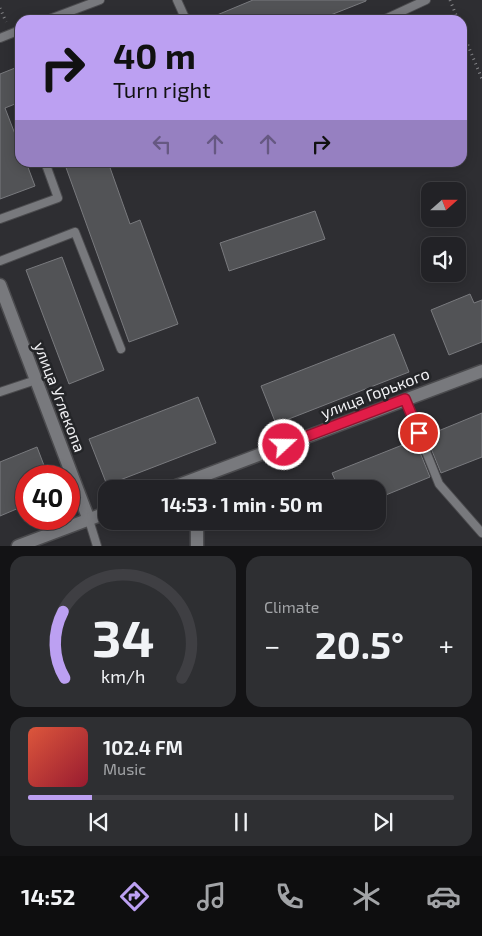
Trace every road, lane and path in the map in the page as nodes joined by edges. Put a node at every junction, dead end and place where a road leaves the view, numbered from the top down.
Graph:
1 (100, 0) edge
2 (177, 0) edge
3 (426, 0) edge
4 (450, 0) edge
5 (60, 15) edge
6 (184, 15) edge
7 (394, 15) edge
8 (456, 15) edge
9 (15, 32) edge
10 (0, 38) edge
11 (467, 43) edge
12 (482, 80) edge
13 (46, 167) edge
14 (0, 219) edge
15 (0, 261) edge
16 (0, 285) edge
17 (121, 349) dead end
18 (482, 370) edge
19 (36, 380) junction
20 (0, 392) edge
21 (405, 399) junction
22 (204, 480) edge
23 (98, 516) edge
24 (89, 520) junction
25 (197, 530) edge
26 (482, 532) edge
27 (18, 546) edge
28 (97, 546) edge
29 (197, 546) edge

1 - 5 lane
2 - 6 lane
3 - 7 lane
4 - 8 path
9 - 10 lane
11 - 12 path
13 - 14 lane
15 - 17 lane
16 - 19 street, улица Углекопа
18 - 21 street, улица Горького
19 - 20 lane
19 - 24 street, улица Углекопа
21 - 22 street, улица Горького
21 - 26 lane
23 - 24 street
24 - 27 street
24 - 28 lane
25 - 29 street

